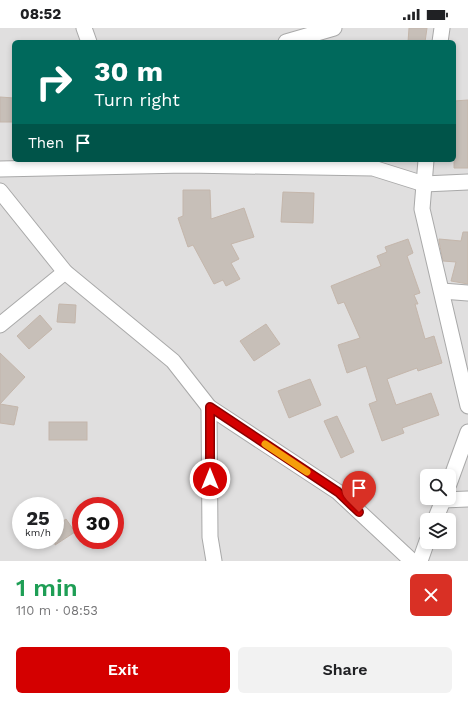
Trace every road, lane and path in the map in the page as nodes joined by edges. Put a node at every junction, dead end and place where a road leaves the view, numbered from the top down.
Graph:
1 (84, 28) edge
2 (334, 28) edge
3 (442, 28) edge
4 (88, 40) edge
5 (293, 40) edge
6 (440, 40) edge
7 (426, 162) edge
8 (182, 163) edge
9 (0, 169) edge
10 (468, 182) edge
11 (424, 184) junction
12 (0, 191) edge
13 (65, 272) junction
14 (442, 291) junction
15 (468, 293) edge
16 (0, 325) edge
17 (468, 406) edge
18 (210, 407) junction
19 (468, 432) edge
20 (454, 469) edge
21 (456, 499) edge
22 (468, 499) edge
23 (424, 549) edge
24 (214, 561) edge
25 (412, 561) edge
26 (420, 561) edge

1 - 4 street
2 - 5 street
3 - 6 street
7 - 11 street
8 - 9 street
8 - 11 street
10 - 11 street
11 - 14 street
12 - 13 street
13 - 16 street
13 - 18 street
14 - 15 street
14 - 17 street
18 - 24 street
18 - 25 street
19 - 20 street
21 - 22 street
23 - 26 street

